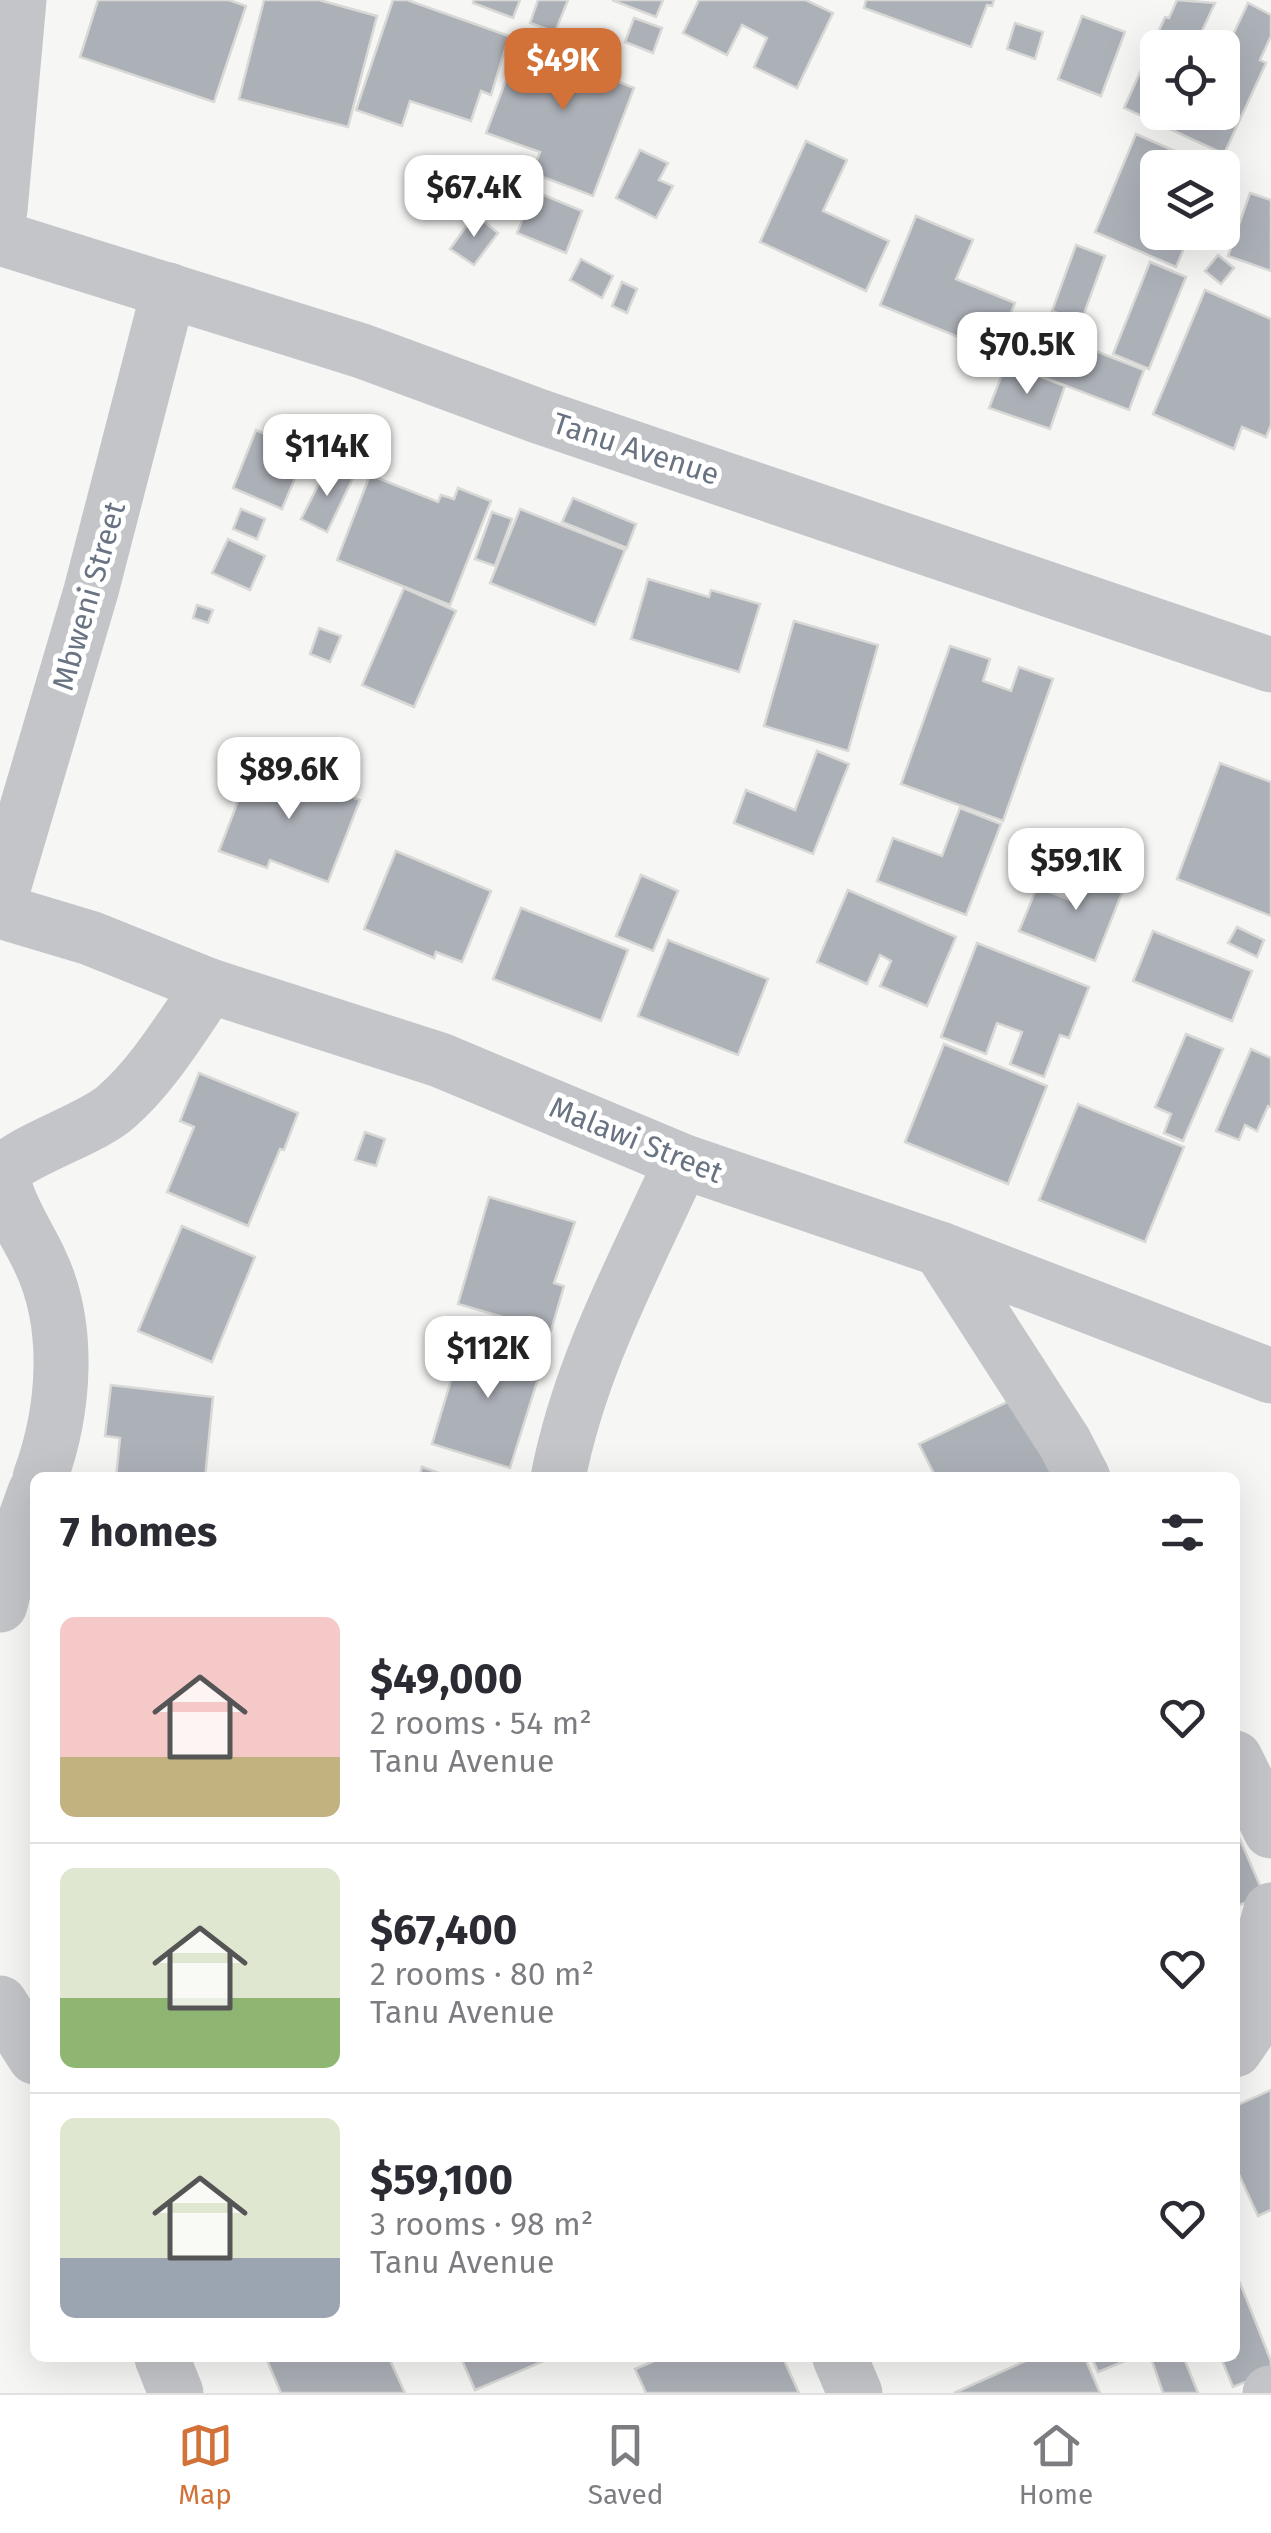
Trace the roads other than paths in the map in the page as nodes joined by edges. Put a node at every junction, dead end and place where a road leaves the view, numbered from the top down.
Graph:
1 (19, 0) edge
2 (0, 210) edge
3 (0, 238) edge
4 (170, 290) junction
5 (1271, 665) edge
6 (2, 889) edge
7 (210, 986) junction
8 (682, 1161) junction
9 (940, 1249) junction
10 (1271, 1376) edge
11 (42, 1472) edge
12 (560, 1472) edge
13 (1080, 1472) edge
14 (30, 1506) edge
15 (0, 1605) edge
16 (1240, 1768) edge
17 (1271, 1830) edge
18 (1271, 1910) edge
19 (0, 2003) edge
20 (1240, 2043) edge
21 (30, 2049) edge
22 (164, 2362) edge
23 (842, 2362) edge
24 (176, 2393) edge
25 (854, 2393) edge

1 - 2 street
3 - 4 street, Tanu Avenue
4 - 5 street, Tanu Avenue
4 - 6 street, Mbweni Street
6 - 7 street, Malawi Street
7 - 8 street, Malawi Street
7 - 11 street
8 - 9 street, Malawi Street
8 - 12 street
9 - 10 street, Malawi Street
9 - 13 street
14 - 15 street
16 - 17 street
18 - 20 street
19 - 21 street
22 - 24 street
23 - 25 street

